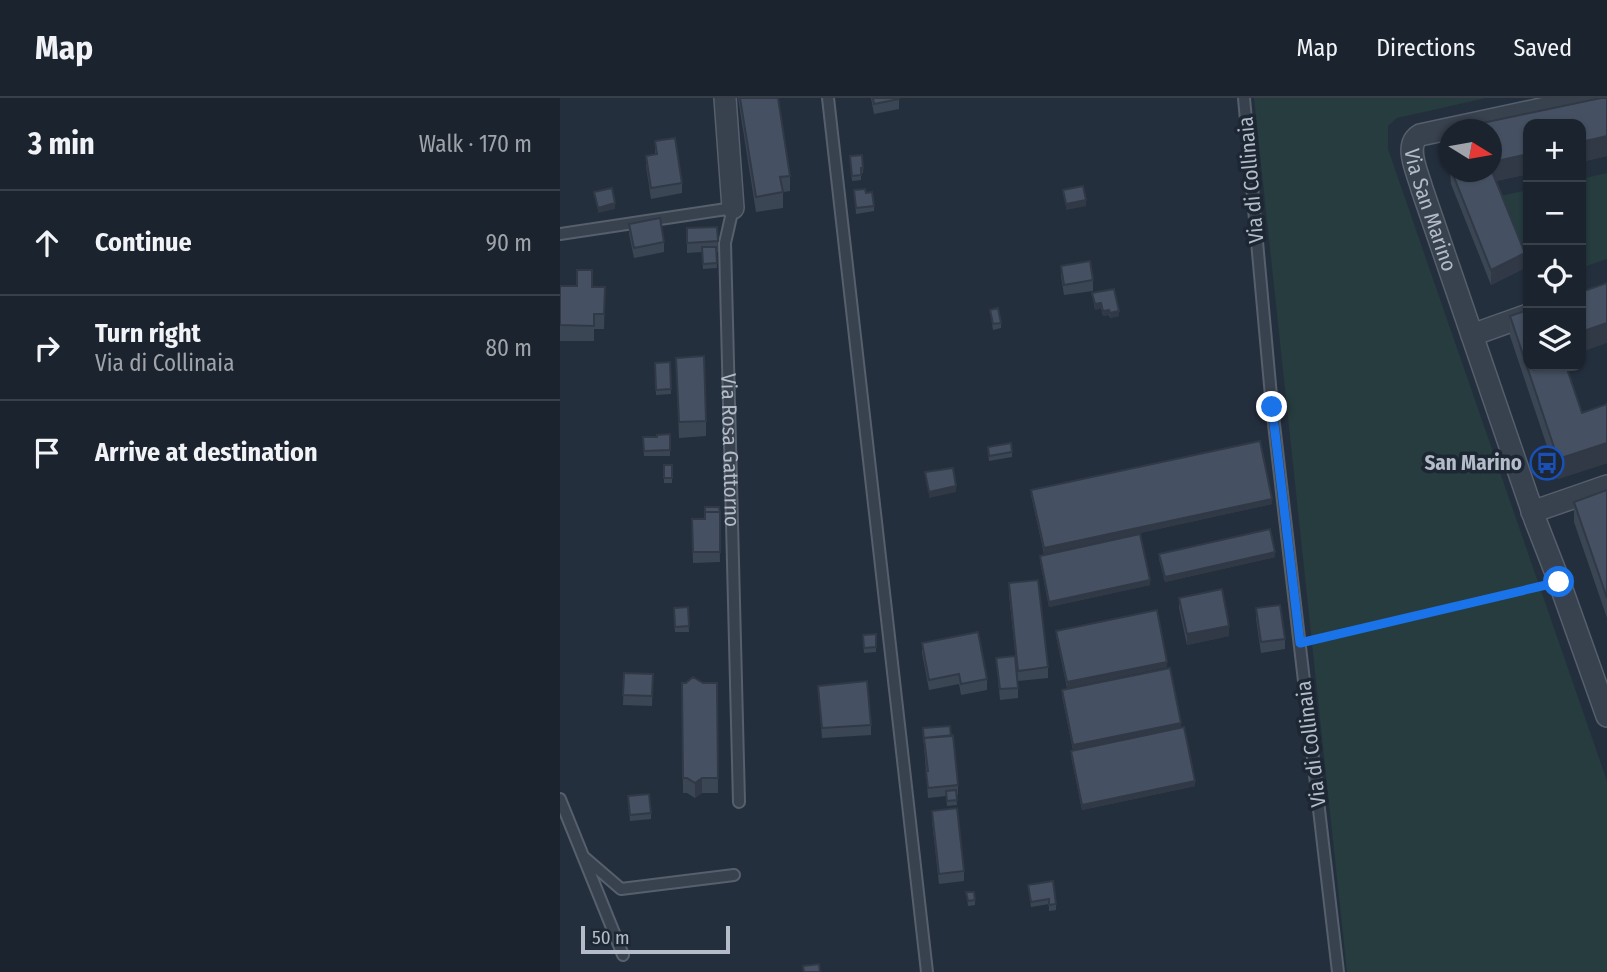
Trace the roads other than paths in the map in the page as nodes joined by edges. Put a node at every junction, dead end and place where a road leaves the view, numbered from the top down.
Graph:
1 (725, 98) edge
2 (828, 98) edge
3 (1244, 98) edge
4 (1593, 98) edge
5 (733, 208) junction
6 (560, 234) edge
7 (1523, 317) edge
8 (1472, 335) junction
9 (1607, 486) edge
10 (1532, 512) junction
11 (1605, 701) edge
12 (560, 799) edge
13 (739, 803) dead end
14 (583, 856) junction
15 (734, 875) dead end
16 (623, 955) dead end
17 (928, 972) edge
18 (1338, 972) edge

1 - 5 street, Via Rosa Gattorno
2 - 17 lane
3 - 18 lane, Via di Collinaia
4 - 8 street, Via San Marino
5 - 6 lane
5 - 13 lane, Via Rosa Gattorno
7 - 8 street
8 - 10 street, Via San Marino
9 - 10 street
10 - 11 street, Via San Marino
12 - 14 lane
14 - 15 lane
14 - 16 lane

